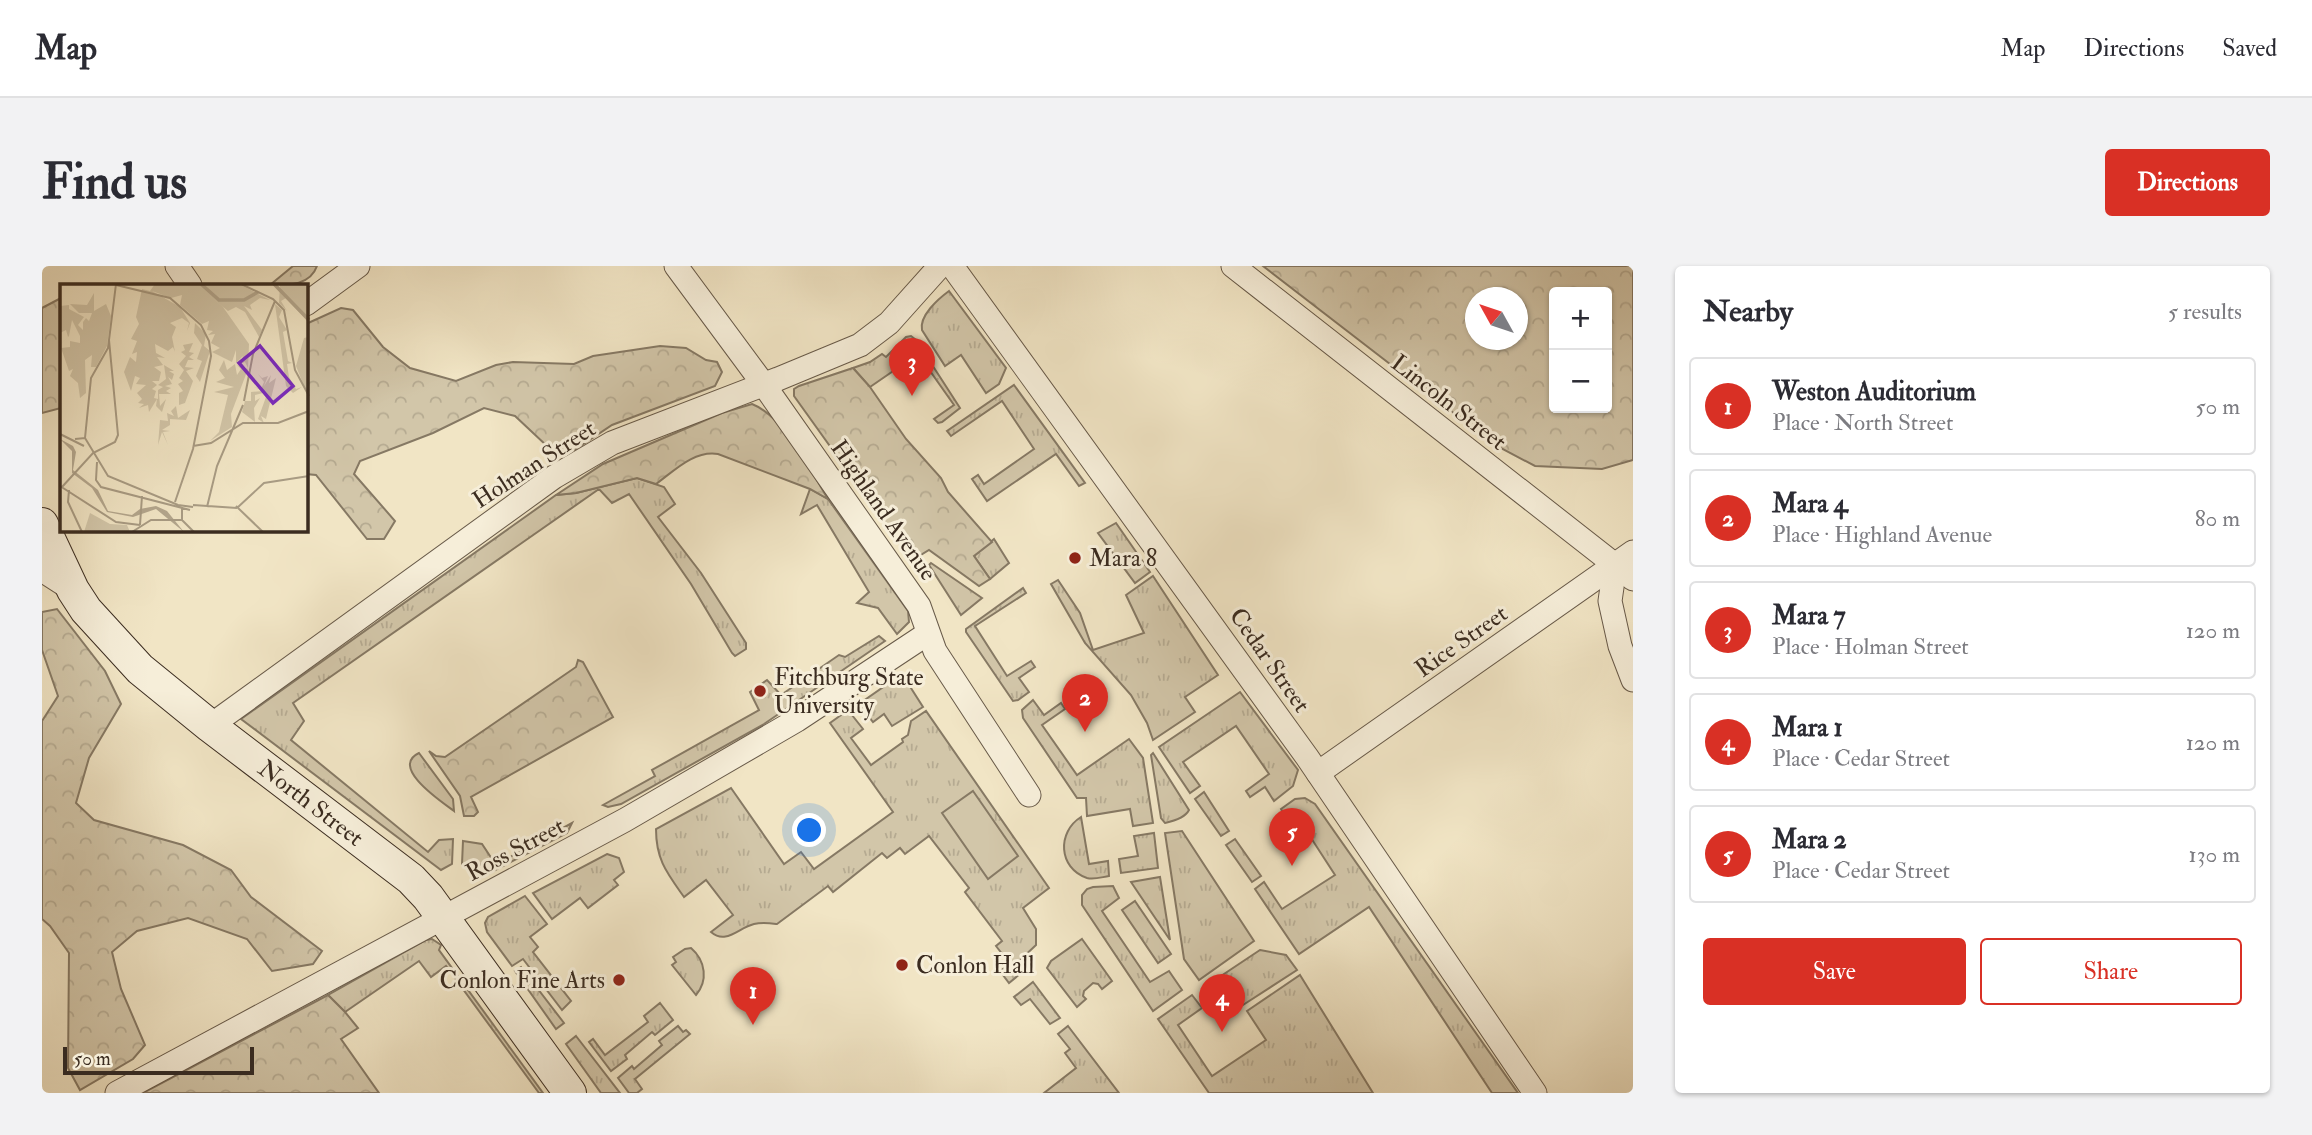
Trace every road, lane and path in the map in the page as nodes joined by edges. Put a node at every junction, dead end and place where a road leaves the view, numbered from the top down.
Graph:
1 (177, 266) edge
2 (358, 266) edge
3 (676, 266) edge
4 (940, 266) edge
5 (952, 266) edge
6 (1233, 266) edge
7 (189, 284) edge
8 (308, 303) edge
9 (764, 385) junction
10 (42, 524) edge
11 (1627, 566) edge
12 (42, 570) edge
13 (73, 590) junction
14 (927, 634) junction
15 (1633, 680) edge
16 (210, 726) junction
17 (1318, 773) junction
18 (1029, 795) dead end
19 (443, 917) junction
20 (117, 1093) edge
21 (570, 1093) edge
22 (1535, 1093) edge

1 - 7 street
2 - 8 street
3 - 9 street, Highland Avenue
4 - 9 street, Holman Street
5 - 17 street, Cedar Street
6 - 11 street, Lincoln Street
9 - 14 street, Highland Avenue
9 - 16 street, Holman Street
10 - 13 street, North Street
11 - 15 street
11 - 17 street, Rice Street
12 - 13 street
13 - 16 street, North Street
14 - 18 street, Highland Avenue
14 - 19 street, Ross Street
16 - 19 street, North Street
17 - 22 street, Cedar Street
19 - 20 street, Ross Street
19 - 21 street, North Street

